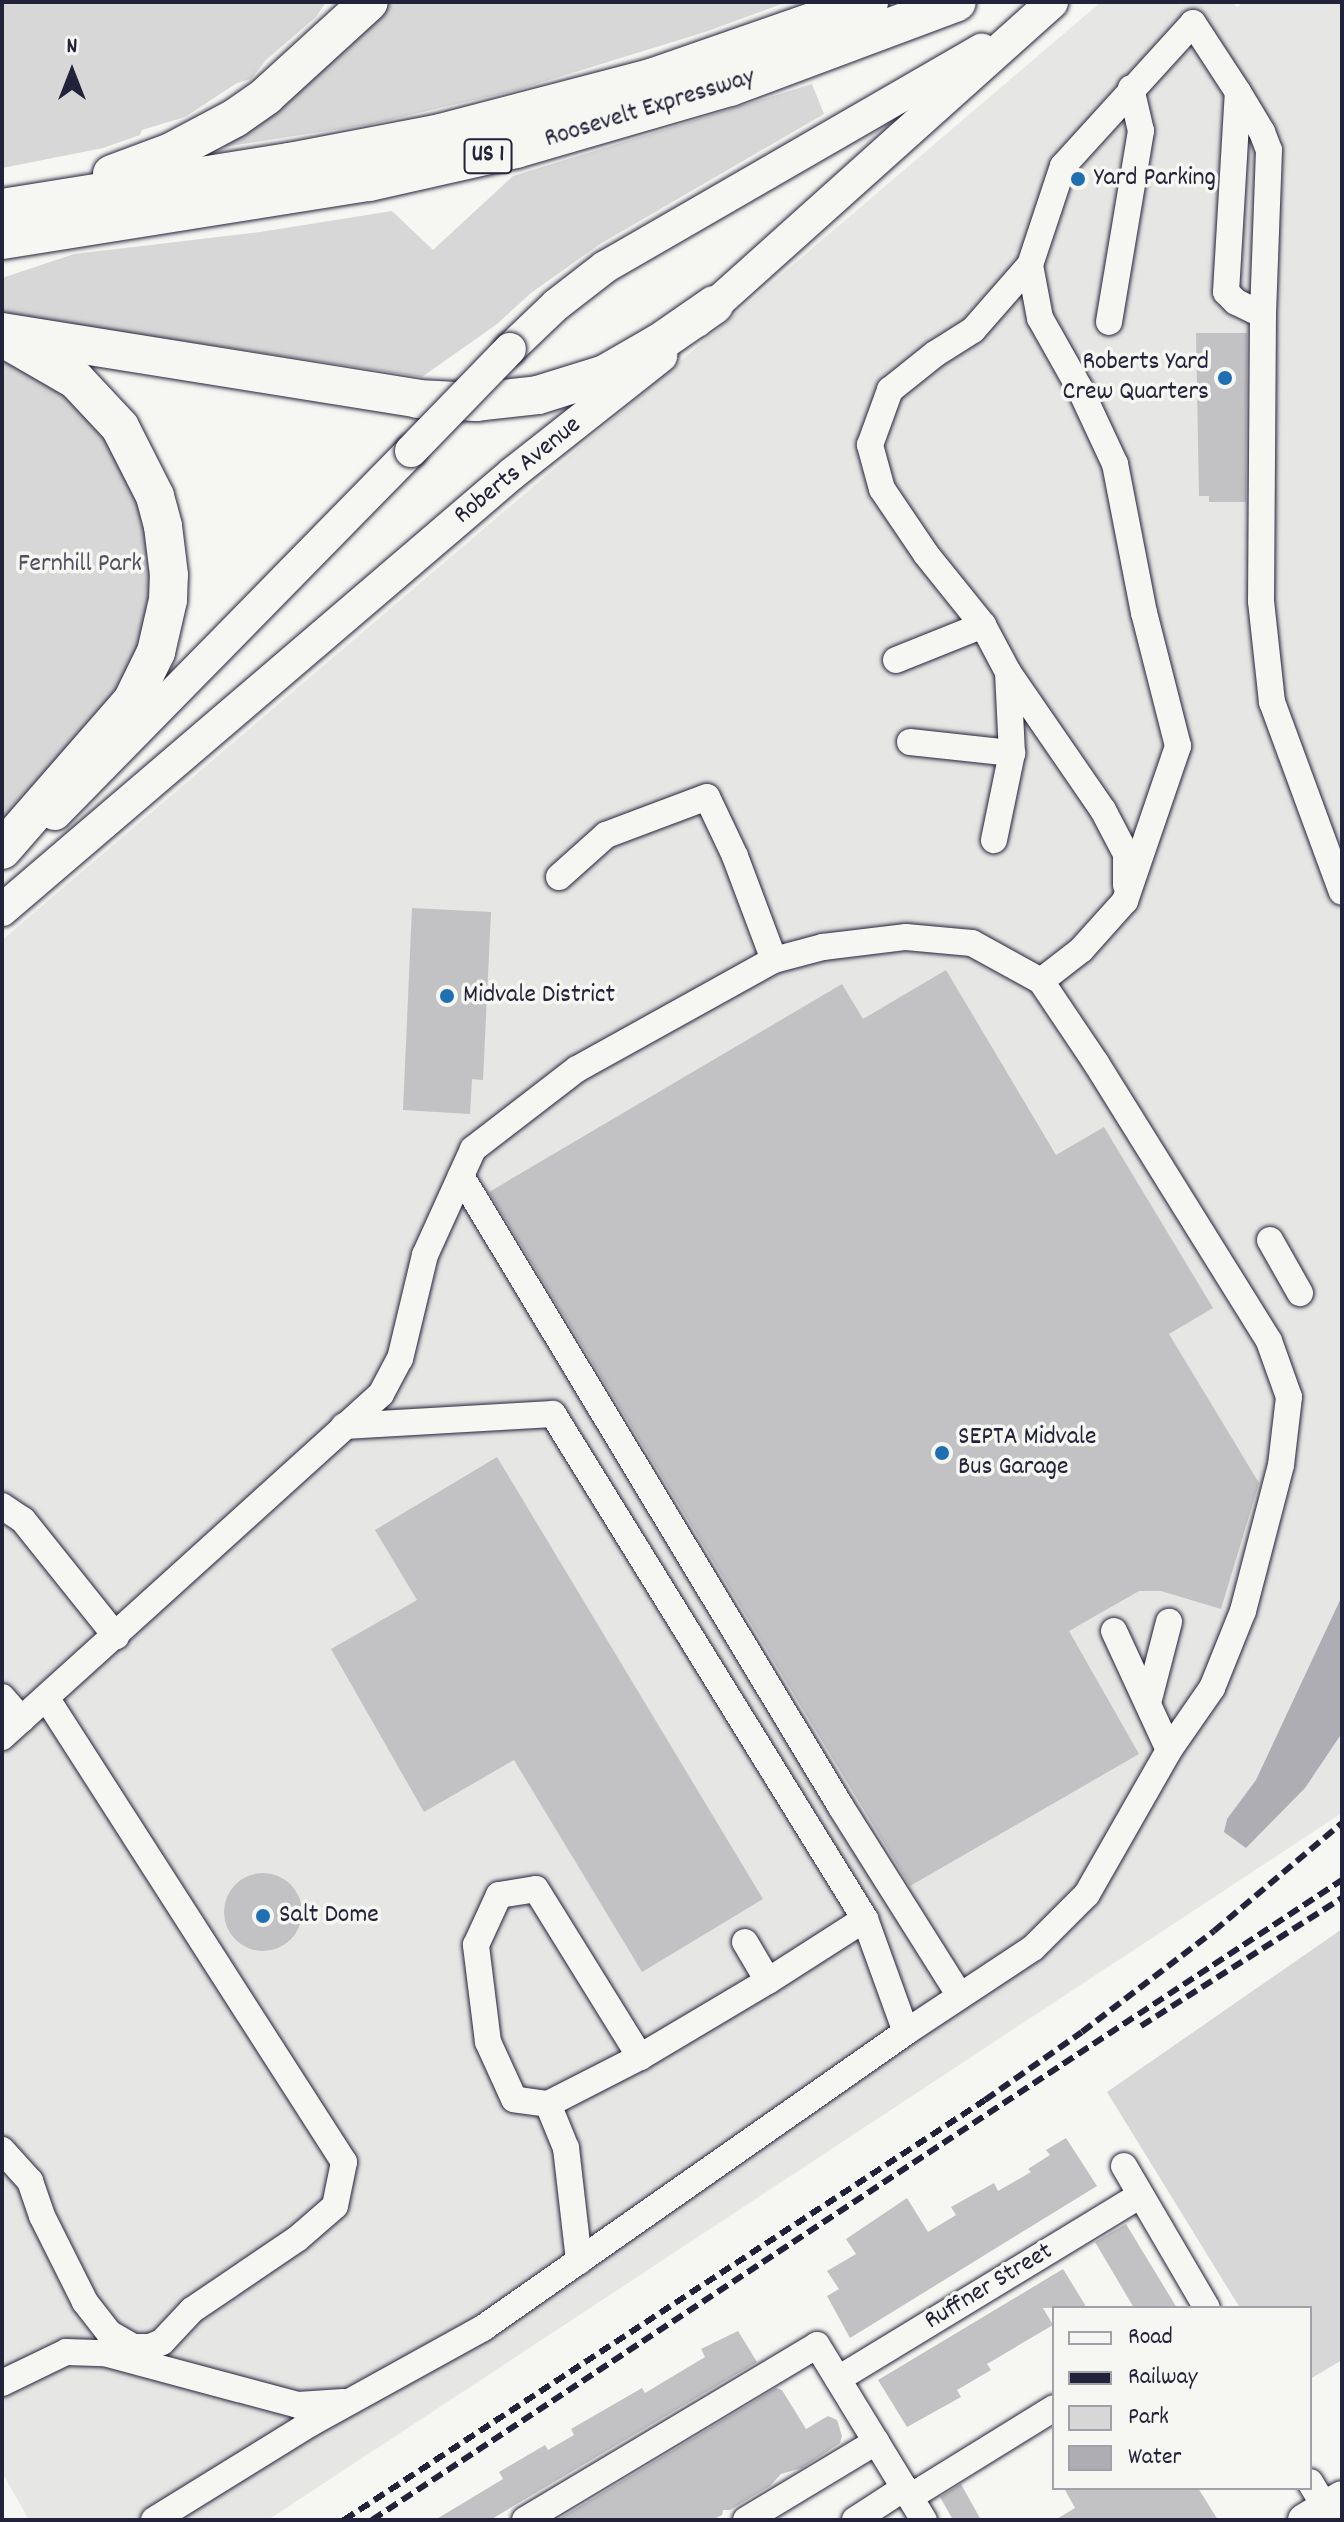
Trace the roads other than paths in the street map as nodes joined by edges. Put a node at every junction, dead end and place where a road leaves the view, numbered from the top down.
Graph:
1 (369, 2) edge
2 (869, 2) edge
3 (957, 2) edge
4 (1052, 2) edge
5 (1201, 12) edge
6 (1026, 24) junction
7 (1131, 88) junction
8 (1238, 92) junction
9 (4, 219) edge
10 (1030, 265) junction
11 (714, 305) junction
12 (1263, 315) junction
13 (1109, 322) dead end
14 (2, 332) edge
15 (2, 338) edge
16 (983, 625) junction
17 (896, 660) dead end
18 (1008, 672) junction
19 (910, 742) dead end
20 (1012, 753) junction
21 (994, 840) dead end
22 (2, 850) edge
23 (2, 868) edge
24 (559, 877) dead end
25 (1342, 892) edge
26 (1125, 901) junction
27 (2, 910) edge
28 (774, 960) junction
29 (1041, 981) junction
30 (461, 1176) junction
31 (1270, 1240) dead end
32 (1300, 1293) dead end
33 (344, 1426) junction
34 (2, 1506) edge
35 (1169, 1622) dead end
36 (1114, 1631) dead end
37 (116, 1636) junction
38 (2, 1697) edge
39 (47, 1699) junction
40 (1148, 1703) junction
41 (12, 1728) edge
42 (1169, 1750) junction
43 (865, 1919) junction
44 (745, 1942) dead end
45 (768, 1981) junction
46 (960, 1996) junction
47 (906, 2032) junction
48 (640, 2057) junction
49 (548, 2104) junction
50 (2, 2150) edge
51 (1124, 2166) dead end
52 (1141, 2195) junction
53 (579, 2261) junction
54 (1206, 2306) edge
55 (838, 2379) junction
56 (2, 2383) edge
57 (350, 2401) junction
58 (1052, 2409) edge
59 (876, 2442) junction
60 (907, 2493) junction
61 (154, 2520) edge
62 (525, 2520) edge
63 (746, 2520) edge
64 (855, 2520) edge
65 (924, 2520) edge

1 - 9 highway
2 - 9 highway, Roosevelt Expressway / US 1
3 - 9 highway, Roosevelt Expressway / US 1
4 - 6 main road, Roberts Avenue
5 - 7 street
5 - 8 street
6 - 11 main road, Roberts Avenue
6 - 23 main road, Roberts Avenue, bridge
7 - 10 street
7 - 13 street
8 - 12 street
8 - 12 street
10 - 16 street
10 - 26 street
11 - 14 highway
11 - 27 main road, Roberts Avenue
12 - 25 street
15 - 22 highway
16 - 17 street
16 - 18 street
18 - 20 street
18 - 26 street
19 - 20 street
20 - 21 street
24 - 28 street
26 - 29 street
28 - 29 street
28 - 30 street
29 - 42 street
30 - 33 street
30 - 46 street
31 - 32 street
33 - 37 street
33 - 43 street
34 - 37 street
35 - 40 street
36 - 40 street
37 - 39 street
38 - 41 street
39 - 41 street
39 - 50 street
40 - 42 street
42 - 46 street
43 - 45 street
43 - 47 street
44 - 45 street
45 - 48 street
46 - 47 street
47 - 53 street
48 - 49 street
48 - 49 street
49 - 53 street
51 - 52 street
52 - 54 street
52 - 55 street, Ruffner Street
53 - 57 street
55 - 59 street
55 - 62 street
56 - 57 street
57 - 61 street
58 - 60 street
59 - 60 street
59 - 63 street
60 - 64 street
60 - 65 street

